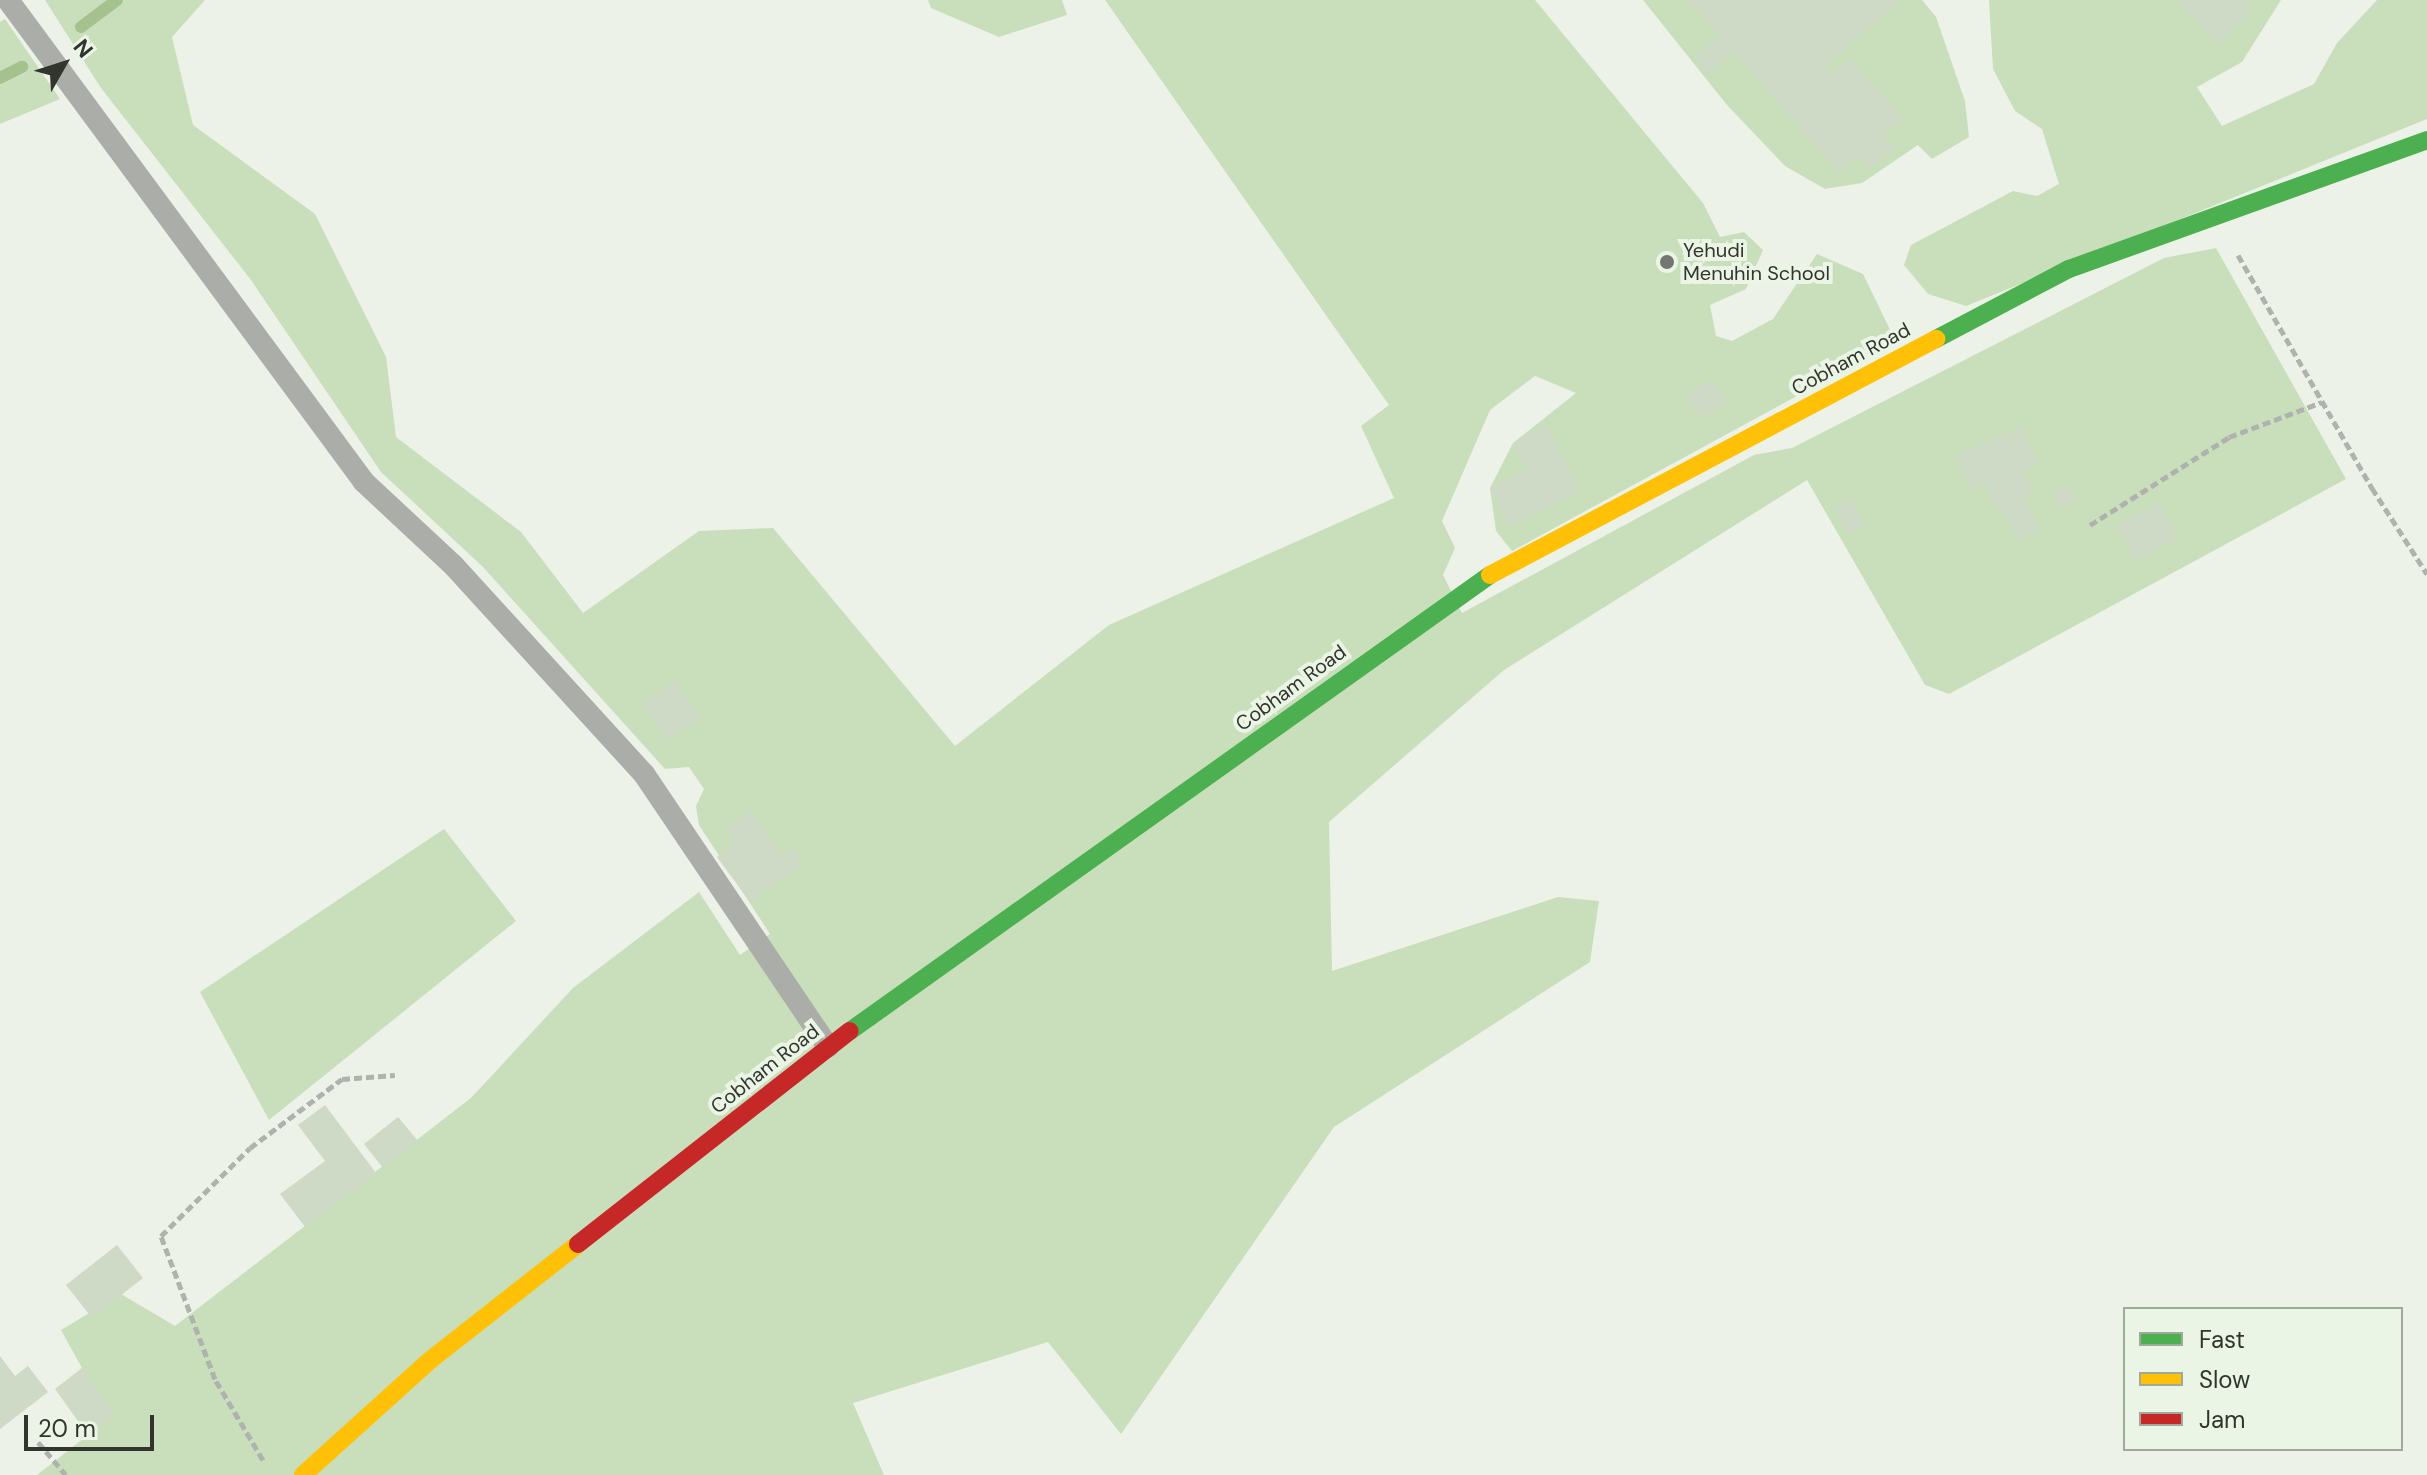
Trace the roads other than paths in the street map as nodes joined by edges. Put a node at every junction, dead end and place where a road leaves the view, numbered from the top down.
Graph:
1 (8, 0) edge
2 (2427, 140) edge
3 (828, 1047) junction
4 (303, 1475) edge

1 - 3 lane
2 - 3 street, Cobham Road
3 - 4 street, Cobham Road

